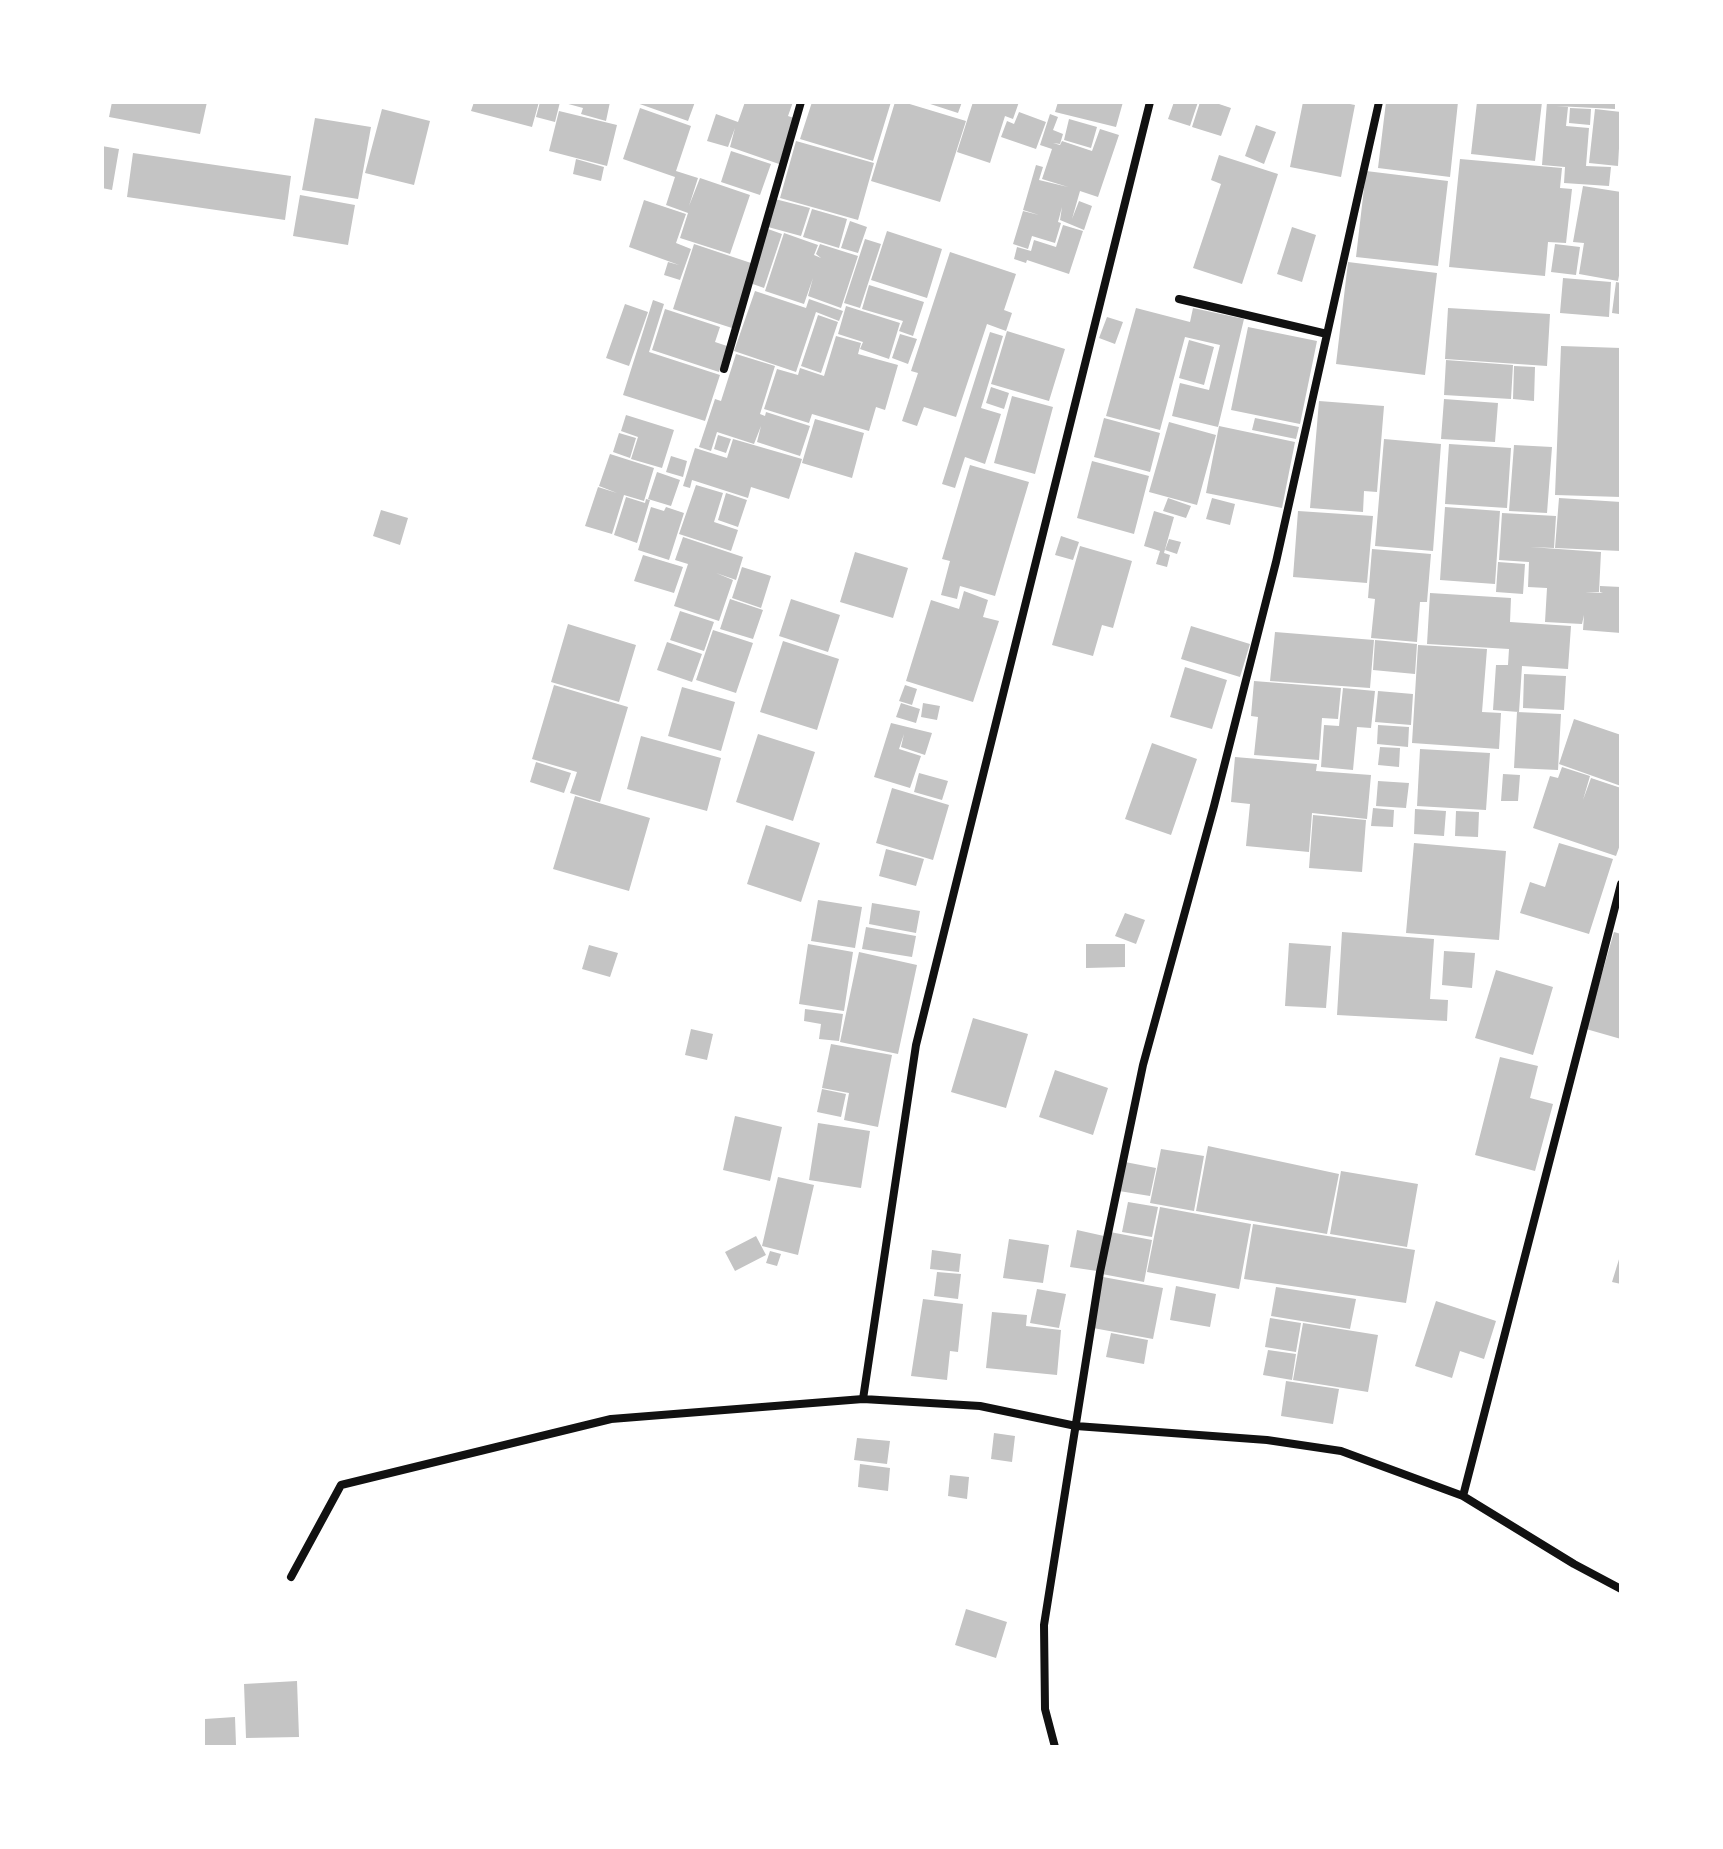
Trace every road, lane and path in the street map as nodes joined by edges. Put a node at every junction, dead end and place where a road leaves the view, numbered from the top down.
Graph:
1 (801, 102) edge
2 (1150, 102) edge
3 (1379, 102) edge
4 (1179, 299) dead end
5 (1327, 334) junction
6 (724, 369) dead end
7 (1621, 884) edge
8 (863, 1399) junction
9 (1076, 1426) junction
10 (1463, 1496) junction
11 (291, 1577) dead end
12 (1621, 1589) edge
13 (1055, 1747) edge

1 - 6 street
2 - 8 street
3 - 5 street
4 - 5 street
5 - 9 street
7 - 10 street
8 - 9 street
8 - 11 street
9 - 10 street
9 - 13 street
10 - 12 street

